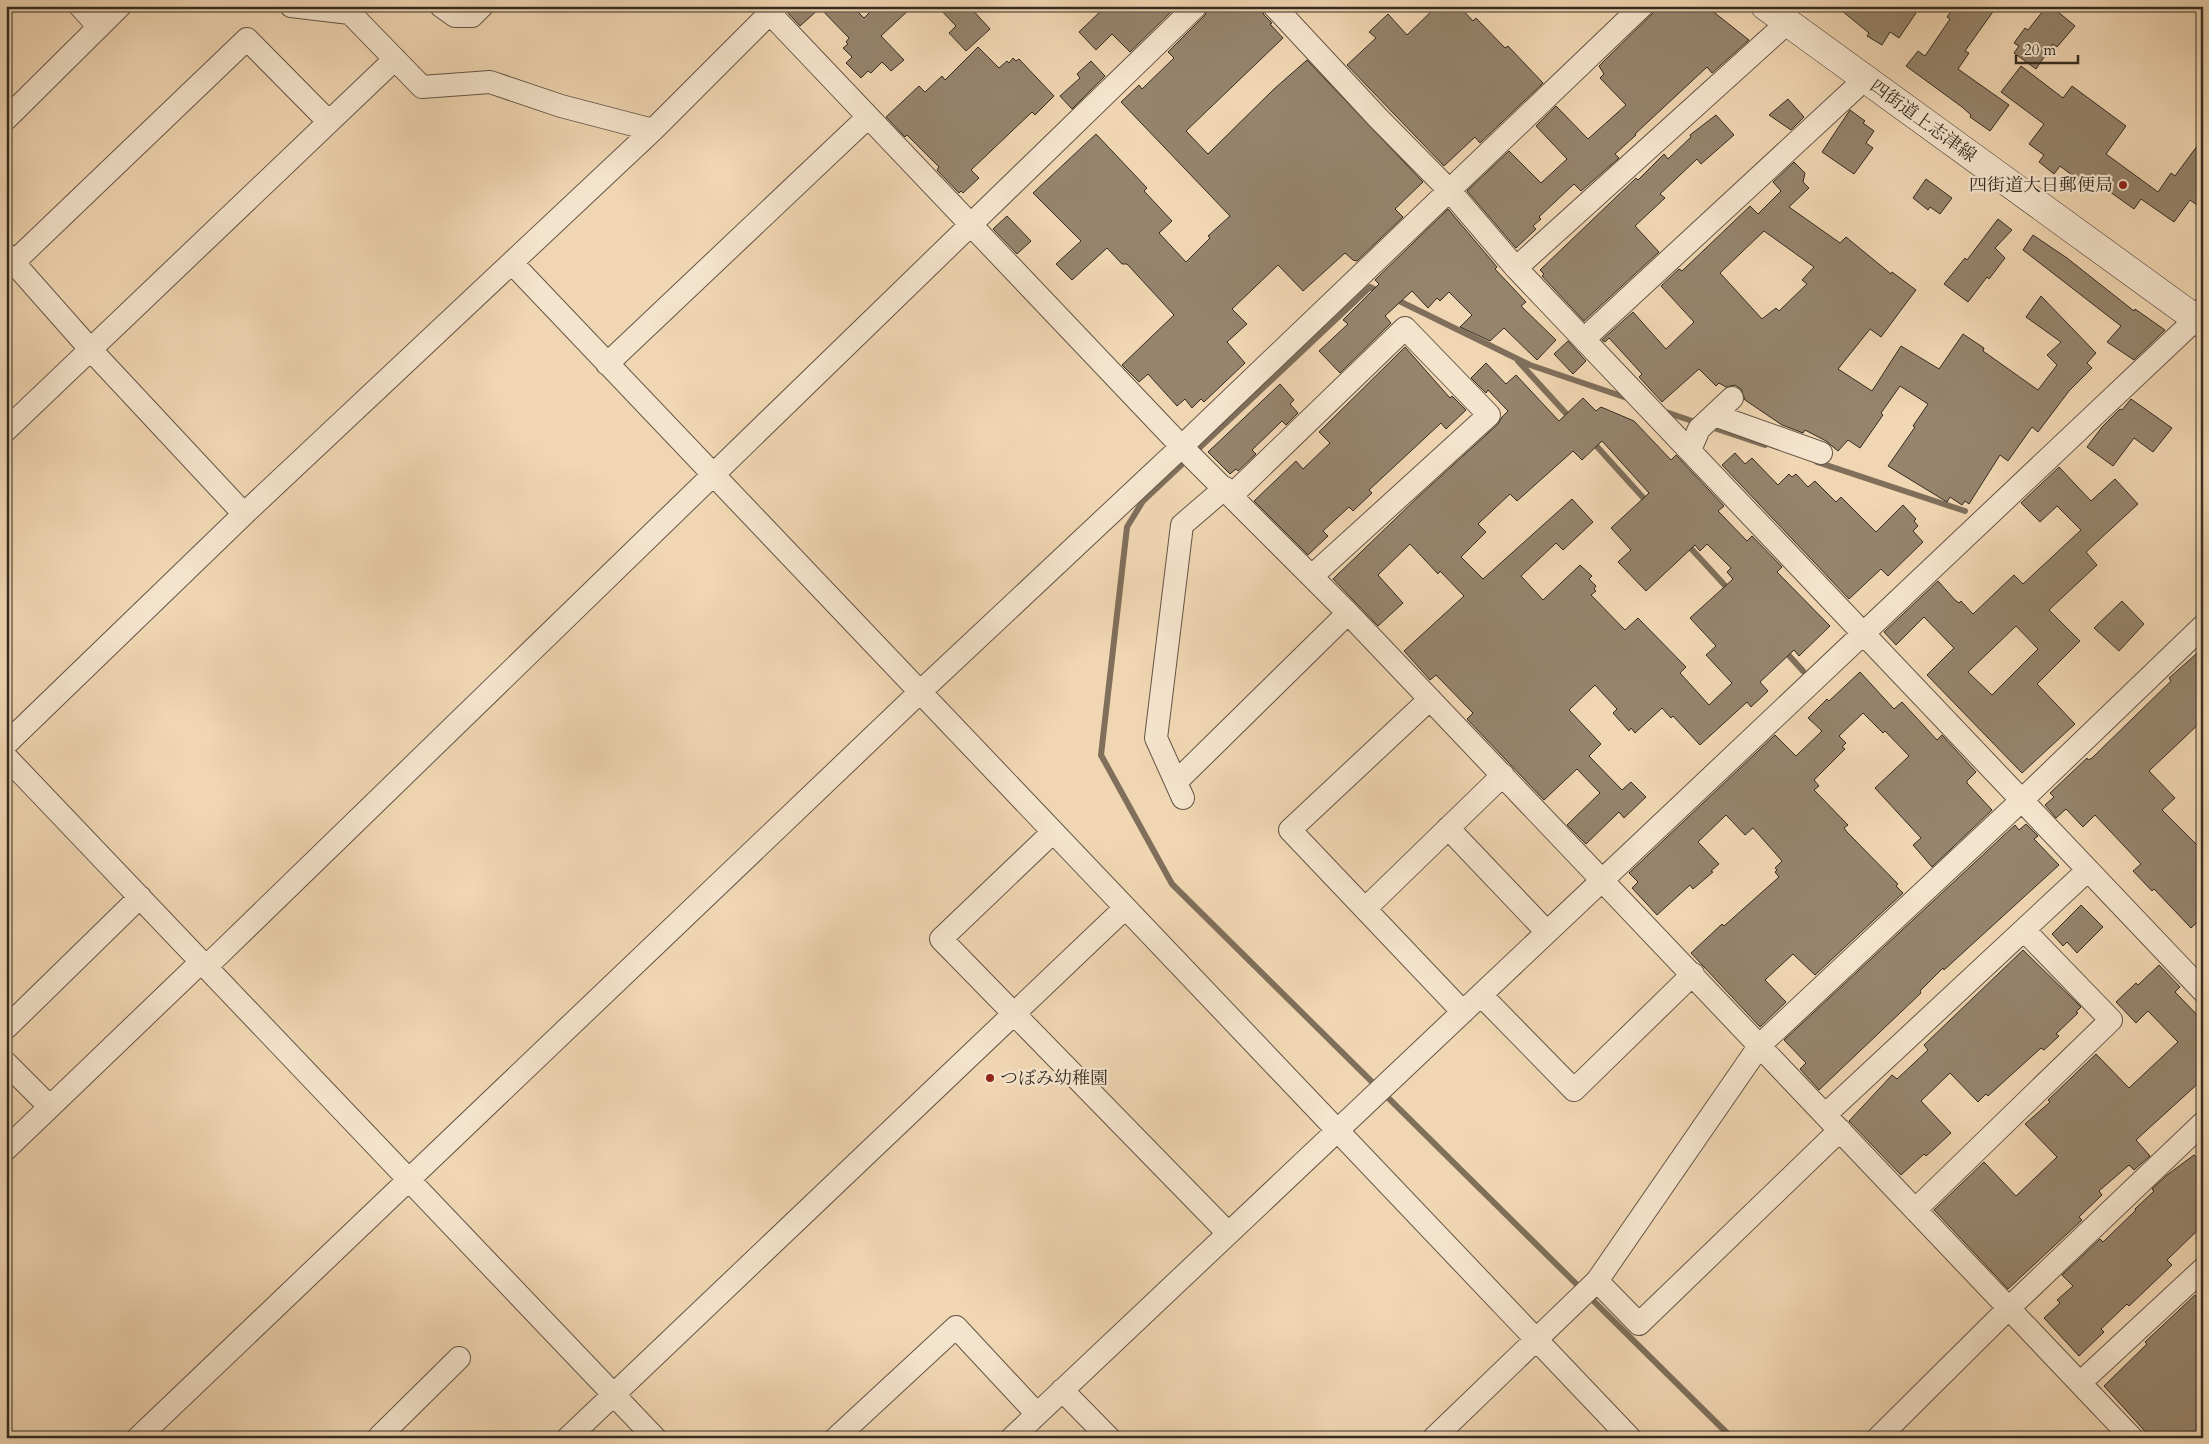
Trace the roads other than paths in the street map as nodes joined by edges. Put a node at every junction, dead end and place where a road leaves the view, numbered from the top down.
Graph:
1 (80, 6) edge
2 (120, 6) edge
3 (291, 6) edge
4 (441, 6) edge
5 (482, 6) edge
6 (1196, 6) edge
7 (1274, 6) edge
8 (1642, 6) edge
9 (1765, 6) edge
10 (770, 8) edge
11 (1788, 23) junction
12 (100, 27) junction
13 (395, 59) junction
14 (1865, 79) junction
15 (868, 116) junction
16 (6, 119) edge
17 (329, 122) junction
18 (653, 130) junction
19 (1450, 191) junction
20 (970, 225) junction
21 (10, 258) edge
22 (512, 263) junction
23 (1516, 268) junction
24 (2200, 317) edge
25 (1584, 339) junction
26 (91, 350) junction
27 (606, 364) junction
28 (1732, 398) dead end
29 (1714, 416) junction
30 (6, 430) edge
31 (1690, 450) junction
32 (1188, 452) junction
33 (1821, 453) dead end
34 (712, 475) junction
35 (1228, 492) junction
36 (244, 514) junction
37 (1312, 576) junction
38 (1348, 613) junction
39 (2203, 626) edge
40 (1863, 634) junction
41 (920, 692) junction
42 (1430, 699) junction
43 (6, 744) edge
44 (6, 757) edge
45 (1503, 775) junction
46 (2022, 800) junction
47 (1448, 828) junction
48 (1052, 832) junction
49 (2088, 870) junction
50 (1603, 880) junction
51 (140, 897) junction
52 (1124, 908) junction
53 (1365, 909) junction
54 (2024, 930) junction
55 (1548, 932) junction
56 (203, 964) junction
57 (1692, 974) junction
58 (2203, 991) edge
59 (1481, 995) junction
60 (1463, 1012) junction
61 (1014, 1014) junction
62 (6, 1028) edge
63 (1760, 1045) junction
64 (6, 1063) edge
65 (50, 1107) junction
66 (1833, 1122) junction
67 (2203, 1123) edge
68 (1337, 1130) junction
69 (6, 1149) edge
70 (409, 1179) junction
71 (1915, 1210) junction
72 (1228, 1233) junction
73 (2203, 1269) edge
74 (1596, 1281) junction
75 (2009, 1308) junction
76 (1536, 1340) junction
77 (459, 1358) dead end
78 (2080, 1383) junction
79 (1062, 1390) junction
80 (614, 1395) junction
81 (1037, 1414) junction
82 (138, 1438) edge
83 (381, 1438) edge
84 (568, 1438) edge
85 (655, 1438) edge
86 (836, 1438) edge
87 (1012, 1438) edge
88 (1108, 1438) edge
89 (1434, 1438) edge
90 (1630, 1438) edge
91 (1878, 1438) edge
92 (2132, 1438) edge

1 - 12 street
2 - 12 street
3 - 13 street
4 - 5 street
6 - 20 street
7 - 19 street
8 - 19 street
9 - 11 main road, 四街道上志津線
10 - 15 street
10 - 18 street
11 - 14 main road, 四街道上志津線
11 - 23 street
12 - 16 street
13 - 17 street
13 - 18 street
14 - 24 main road, 四街道上志津線
14 - 25 street
15 - 20 street
15 - 27 street
17 - 21 street
17 - 26 street
18 - 22 street
19 - 23 street
19 - 32 street
20 - 32 street
20 - 34 street
21 - 26 street
22 - 27 street
22 - 36 street
23 - 25 street
24 - 40 street
25 - 31 street
26 - 30 street
26 - 36 street
27 - 34 street
28 - 29 street
29 - 31 street
29 - 33 street
31 - 40 street
32 - 35 street
32 - 41 street
34 - 41 street
34 - 56 street
35 - 37 street
35 - 37 street
35 - 38 street
36 - 43 street
37 - 38 street
38 - 42 street
39 - 46 street
40 - 46 street
40 - 50 street
41 - 48 street
41 - 70 street
42 - 45 street
42 - 53 street
44 - 51 street
45 - 47 street
45 - 50 street
46 - 49 street
46 - 63 street
47 - 53 street
47 - 55 street
48 - 52 street
48 - 61 street
49 - 54 street
49 - 58 street
50 - 55 street
50 - 57 street
51 - 56 street
51 - 62 street
52 - 61 street
52 - 68 street
53 - 60 street
54 - 66 street
54 - 71 street
55 - 59 street
56 - 65 street
56 - 70 street
57 - 59 street
57 - 63 street
59 - 60 street
60 - 68 street
61 - 72 street
61 - 80 street
63 - 66 street
63 - 74 street
64 - 65 street
65 - 69 street
66 - 71 street
66 - 74 street
67 - 75 street
68 - 72 street
68 - 76 street
70 - 80 street
70 - 82 street
71 - 75 street
72 - 79 street
73 - 78 street
74 - 76 street
75 - 78 street
75 - 91 street
76 - 89 street
76 - 90 street
77 - 83 street
78 - 92 street
79 - 81 street
79 - 88 street
80 - 84 street
80 - 85 street
81 - 86 street
81 - 87 street

